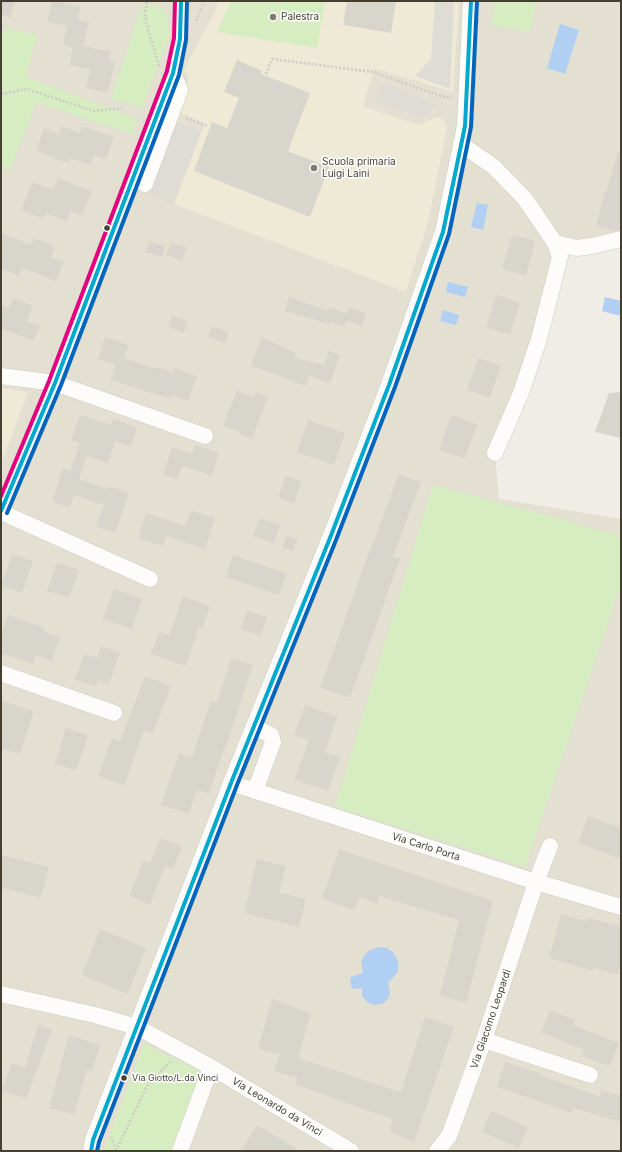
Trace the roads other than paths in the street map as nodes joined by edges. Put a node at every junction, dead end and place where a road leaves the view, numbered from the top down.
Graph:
1 (182, 1) edge
2 (470, 1) edge
3 (167, 72) junction
4 (461, 144) junction
5 (145, 184) dead end
6 (621, 238) edge
7 (555, 243) junction
8 (1, 376) edge
9 (55, 383) junction
10 (205, 436) dead end
11 (495, 453) dead end
12 (1, 512) edge
13 (150, 579) dead end
14 (1, 673) edge
15 (114, 713) dead end
16 (254, 727) junction
17 (231, 783) junction
18 (255, 791) junction
19 (550, 846) dead end
20 (536, 882) junction
21 (621, 907) edge
22 (1, 994) edge
23 (137, 1027) junction
24 (484, 1040) junction
25 (212, 1067) junction
26 (590, 1075) dead end
27 (91, 1151) edge
28 (180, 1151) edge
29 (351, 1151) edge
30 (437, 1151) edge

1 - 3 street
2 - 4 street
3 - 5 street
3 - 9 street
4 - 7 street
4 - 16 street
6 - 7 street
7 - 11 street
8 - 9 street
9 - 10 street
9 - 12 street
12 - 13 street
14 - 15 street
16 - 17 street
16 - 18 street
17 - 18 street, Via Carlo Porta
17 - 23 street
18 - 20 street, Via Carlo Porta
19 - 20 street, Via Giacomo Leopardi
20 - 21 street, Via Carlo Porta
20 - 24 street, Via Giacomo Leopardi
22 - 23 street, Via Leonardo da Vinci
23 - 25 street, Via Leonardo da Vinci
23 - 27 street
24 - 26 street
24 - 30 street, Via Giacomo Leopardi
25 - 28 street
25 - 29 street, Via Leonardo da Vinci

